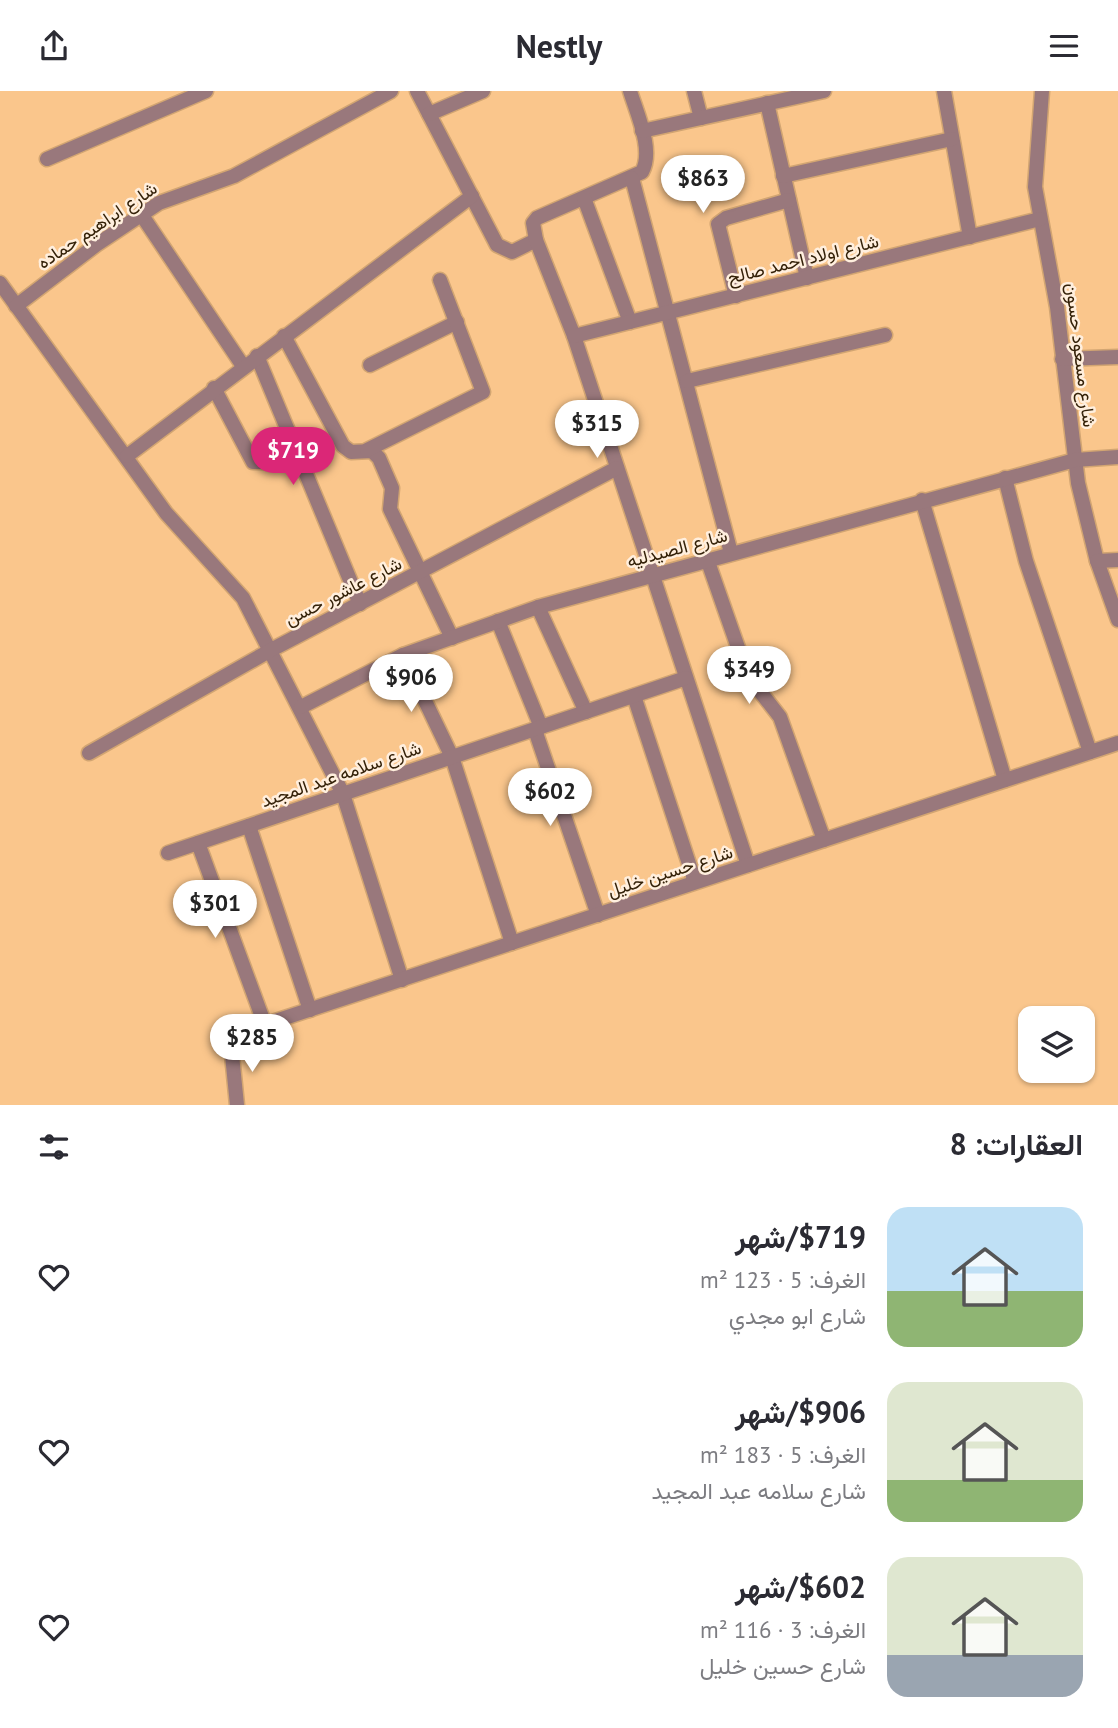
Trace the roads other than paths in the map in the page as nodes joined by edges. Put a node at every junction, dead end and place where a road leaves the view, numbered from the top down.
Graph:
1 (206, 91) edge
2 (391, 91) edge
3 (416, 91) edge
4 (483, 91) edge
5 (630, 91) edge
6 (694, 91) edge
7 (824, 91) edge
8 (944, 91) edge
9 (1042, 91) edge
10 (767, 103) junction
11 (429, 114) junction
12 (701, 118) junction
13 (642, 131) junction
14 (952, 139) junction
15 (47, 159) dead end
16 (783, 176) junction
17 (632, 179) junction
18 (472, 196) junction
19 (584, 198) junction
20 (789, 200) junction
21 (141, 214) junction
22 (1040, 219) junction
23 (970, 237) junction
24 (536, 240) junction
25 (807, 278) junction
26 (440, 280) dead end
27 (0, 283) edge
28 (736, 296) junction
29 (16, 306) junction
30 (669, 313) junction
31 (457, 322) junction
32 (630, 323) junction
33 (885, 335) dead end
34 (284, 336) junction
35 (574, 336) junction
36 (257, 356) junction
37 (1118, 357) edge
38 (1062, 359) junction
39 (370, 365) dead end
40 (243, 366) junction
41 (687, 381) junction
42 (214, 388) junction
43 (294, 445) junction
44 (367, 450) junction
45 (127, 456) junction
46 (1118, 457) edge
47 (1074, 460) junction
48 (617, 468) junction
49 (1005, 478) junction
50 (922, 500) junction
51 (731, 553) junction
52 (707, 559) junction
53 (1118, 560) edge
54 (1097, 561) junction
55 (421, 573) junction
56 (650, 574) junction
57 (360, 604) junction
58 (538, 607) junction
59 (1118, 620) edge
60 (498, 621) junction
61 (452, 638) junction
62 (271, 650) junction
63 (403, 655) junction
64 (686, 678) junction
65 (634, 696) junction
66 (301, 708) junction
67 (586, 712) junction
68 (538, 728) junction
69 (1118, 743) edge
70 (1090, 752) junction
71 (89, 753) dead end
72 (452, 757) junction
73 (1005, 780) junction
74 (343, 794) junction
75 (249, 826) junction
76 (824, 840) junction
77 (198, 843) junction
78 (168, 853) dead end
79 (748, 865) junction
80 (695, 882) junction
81 (598, 915) junction
82 (512, 943) junction
83 (402, 979) junction
84 (310, 1010) junction
85 (265, 1025) junction
86 (237, 1105) edge

1 - 15 street
2 - 21 street, شارع ابراهيم حماده
3 - 11 street
4 - 11 street
5 - 13 street
6 - 12 street
7 - 10 street
8 - 14 street
9 - 22 street, شارع مسعود حسون
10 - 12 street
10 - 16 street
11 - 18 street
12 - 13 street
13 - 17 street
14 - 16 street
14 - 23 street
16 - 20 street
17 - 19 street
17 - 30 street
18 - 24 street
18 - 34 street
19 - 24 street
19 - 32 street
20 - 25 street
20 - 28 street
21 - 29 street, شارع ابراهيم حماده
21 - 40 street
22 - 23 street, شارع اولاد احمد صالح
22 - 38 street, شارع مسعود حسون
23 - 25 street, شارع اولاد احمد صالح
24 - 35 street
25 - 28 street, شارع اولاد احمد صالح
26 - 31 street
27 - 29 street
28 - 30 street, شارع اولاد احمد صالح
29 - 45 street
30 - 32 street, شارع اولاد احمد صالح
30 - 41 street
31 - 39 street
31 - 44 street
32 - 35 street, شارع اولاد احمد صالح
33 - 41 street
34 - 36 street
34 - 44 street
35 - 48 street
36 - 40 street
36 - 43 street
37 - 38 street
38 - 47 street, شارع مسعود حسون
40 - 42 street
41 - 51 street
42 - 43 street
42 - 45 street
43 - 57 street
44 - 55 street
45 - 62 street
46 - 47 street, شارع الصيدليه
47 - 49 street, شارع الصيدليه
47 - 54 street, شارع مسعود حسون
48 - 55 street, شارع عاشور حسن
48 - 56 street
49 - 50 street, شارع الصيدليه
49 - 70 street
50 - 51 street, شارع الصيدليه
50 - 73 street
51 - 52 street, شارع الصيدليه
52 - 56 street, شارع الصيدليه
52 - 76 street
53 - 54 street
54 - 59 street, شارع مسعود حسون
55 - 57 street, شارع عاشور حسن
55 - 61 street
56 - 58 street, شارع الصيدليه
56 - 64 street
57 - 62 street, شارع عاشور حسن
58 - 60 street, شارع الصيدليه
58 - 67 street
60 - 61 street, شارع الصيدليه
60 - 68 street
61 - 63 street, شارع الصيدليه
62 - 66 street
62 - 71 street, شارع عاشور حسن
63 - 66 street, شارع الصيدليه
63 - 72 street
64 - 65 street, شارع سلامه عبد المجيد
64 - 79 street
65 - 67 street, شارع سلامه عبد المجيد
65 - 80 street
66 - 74 street
67 - 68 street, شارع سلامه عبد المجيد
68 - 72 street, شارع سلامه عبد المجيد
68 - 81 street
69 - 70 street, شارع حسين خليل
70 - 73 street, شارع حسين خليل
72 - 74 street, شارع سلامه عبد المجيد
72 - 82 street
73 - 76 street, شارع حسين خليل
74 - 75 street, شارع سلامه عبد المجيد
74 - 83 street
75 - 77 street, شارع سلامه عبد المجيد
75 - 84 street
76 - 79 street, شارع حسين خليل
77 - 78 street, شارع سلامه عبد المجيد
77 - 85 street
79 - 80 street, شارع حسين خليل
80 - 81 street, شارع حسين خليل
81 - 82 street, شارع حسين خليل
82 - 83 street, شارع حسين خليل
83 - 84 street, شارع حسين خليل
84 - 85 street, شارع حسين خليل
85 - 86 street, شارع حسين خليل

